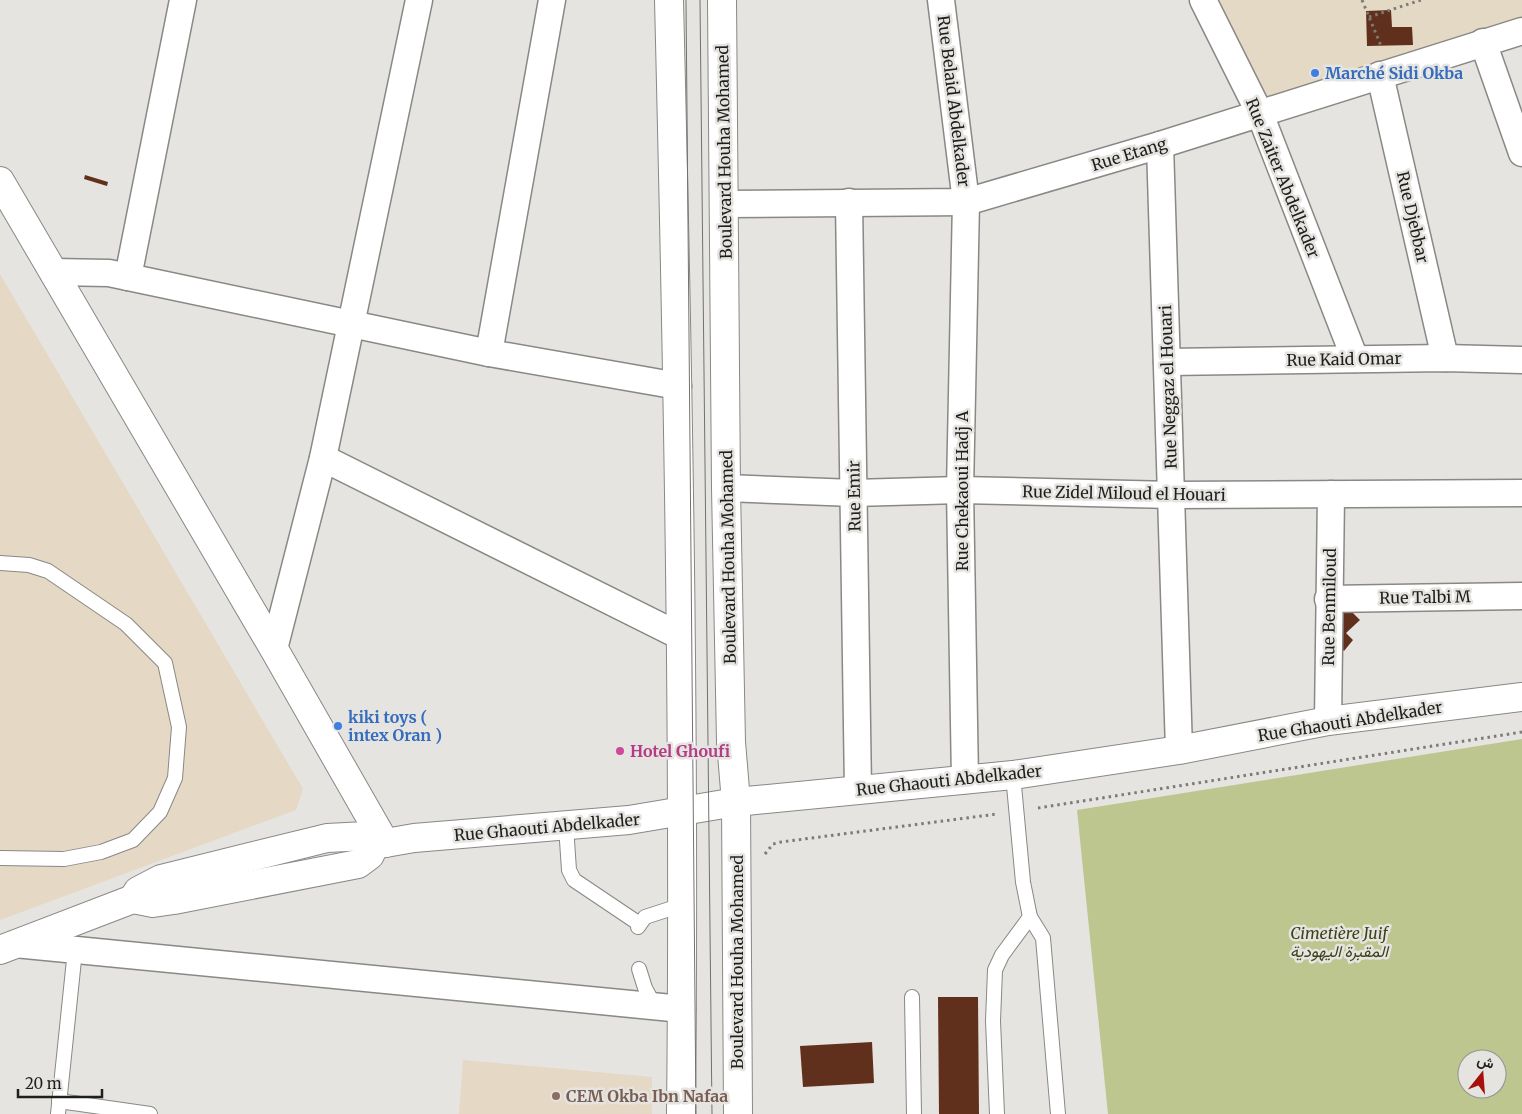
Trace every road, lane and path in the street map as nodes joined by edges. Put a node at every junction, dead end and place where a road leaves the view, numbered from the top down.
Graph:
1 (183, 0) edge
2 (419, 0) edge
3 (552, 0) edge
4 (670, 0) edge
5 (722, 0) edge
6 (941, 0) edge
7 (1202, 0) edge
8 (1362, 0) edge
9 (1421, 0) edge
10 (1369, 17) junction
11 (1522, 31) edge
12 (1483, 42) junction
13 (1386, 74) junction
14 (1260, 114) junction
15 (1160, 145) junction
16 (1522, 153) edge
17 (0, 180) edge
18 (849, 202) junction
19 (966, 202) junction
20 (725, 204) junction
21 (52, 272) junction
22 (128, 277) junction
23 (351, 326) junction
24 (489, 353) junction
25 (1445, 358) junction
26 (1355, 359) junction
27 (1522, 360) edge
28 (1167, 362) junction
29 (678, 386) junction
30 (323, 458) junction
31 (726, 488) junction
32 (960, 490) junction
33 (854, 493) junction
34 (1331, 494) junction
35 (1522, 494) edge
36 (1172, 495) junction
37 (0, 563) edge
38 (1522, 596) edge
39 (1328, 599) junction
40 (680, 636) junction
41 (274, 649) junction
42 (1522, 697) edge
43 (1328, 721) junction
44 (1522, 732) edge
45 (1179, 750) junction
46 (1013, 775) junction
47 (966, 780) junction
48 (858, 790) junction
49 (736, 802) junction
50 (1032, 808) dead end
51 (682, 811) junction
52 (987, 814) dead end
53 (566, 826) junction
54 (380, 844) junction
55 (0, 858) edge
56 (764, 862) dead end
57 (682, 905) junction
58 (1030, 916) junction
59 (8, 947) edge
60 (75, 950) junction
61 (639, 969) dead end
62 (912, 998) dead end
63 (655, 1007) junction
64 (682, 1009) junction
65 (58, 1108) edge
66 (150, 1114) edge
67 (681, 1114) edge
68 (738, 1114) edge
69 (914, 1114) edge
70 (997, 1114) edge
71 (1058, 1114) edge

1 - 22 street
2 - 23 street
3 - 24 street
4 - 29 main road
5 - 20 main road, Boulevard Houha Mohamed
6 - 19 street, Rue Belaid Abdelkader
7 - 14 street, Rue Zaiter Abdelkader
8 - 10 path
9 - 10 path
10 - 13 path
11 - 12 street, Rue Etang
12 - 13 street, Rue Etang
12 - 16 street
13 - 14 street, Rue Etang
13 - 25 street, Rue Djebbar
14 - 15 street, Rue Etang
14 - 26 street, Rue Zaiter Abdelkader
15 - 19 street, Rue Etang
15 - 28 street, Rue Neggaz el Houari
17 - 21 main road
18 - 19 street, Rue Etang
18 - 20 street, Rue Etang
18 - 33 street, Rue Emir
19 - 32 street, Rue Chekaoui Hadj A
20 - 31 main road, Boulevard Houha Mohamed
21 - 22 street
21 - 41 main road
22 - 23 street
23 - 24 street
23 - 30 street
24 - 29 street
25 - 26 street, Rue Kaid Omar
25 - 27 street, Rue Kaid Omar
26 - 28 street, Rue Kaid Omar
28 - 36 street, Rue Neggaz el Houari
29 - 40 main road
30 - 40 street
30 - 41 street
31 - 33 street, Rue Zidel Miloud el Houari
31 - 49 main road, Boulevard Houha Mohamed
32 - 33 street, Rue Zidel Miloud el Houari
32 - 36 street, Rue Zidel Miloud el Houari
32 - 47 street, Rue Chekaoui Hadj A
33 - 48 street, Rue Emir
34 - 35 street, Rue Zidel Miloud el Houari
34 - 36 street, Rue Zidel Miloud el Houari
34 - 39 street, Rue Benmiloud
36 - 45 street, Rue Neggaz el Houari
37 - 55 lane
38 - 39 street, Rue Talbi M
39 - 43 street, Rue Benmiloud
40 - 51 main road
41 - 54 main road
42 - 43 main road, Rue Ghaouti Abdelkader
43 - 45 main road, Rue Ghaouti Abdelkader
44 - 50 path
45 - 46 main road, Rue Ghaouti Abdelkader
46 - 47 main road, Rue Ghaouti Abdelkader
46 - 58 lane
47 - 48 main road, Rue Ghaouti Abdelkader
48 - 49 main road, Rue Ghaouti Abdelkader
49 - 51 main road, Rue Ghaouti Abdelkader
49 - 68 main road, Boulevard Houha Mohamed
51 - 53 main road, Rue Ghaouti Abdelkader
51 - 57 main road
52 - 56 path
53 - 54 main road, Rue Ghaouti Abdelkader
53 - 57 lane
54 - 59 main road
57 - 64 main road
58 - 70 lane
58 - 71 lane
59 - 60 street
60 - 63 street
60 - 65 lane
61 - 63 lane
62 - 69 lane
63 - 64 street
64 - 67 main road
65 - 66 lane

